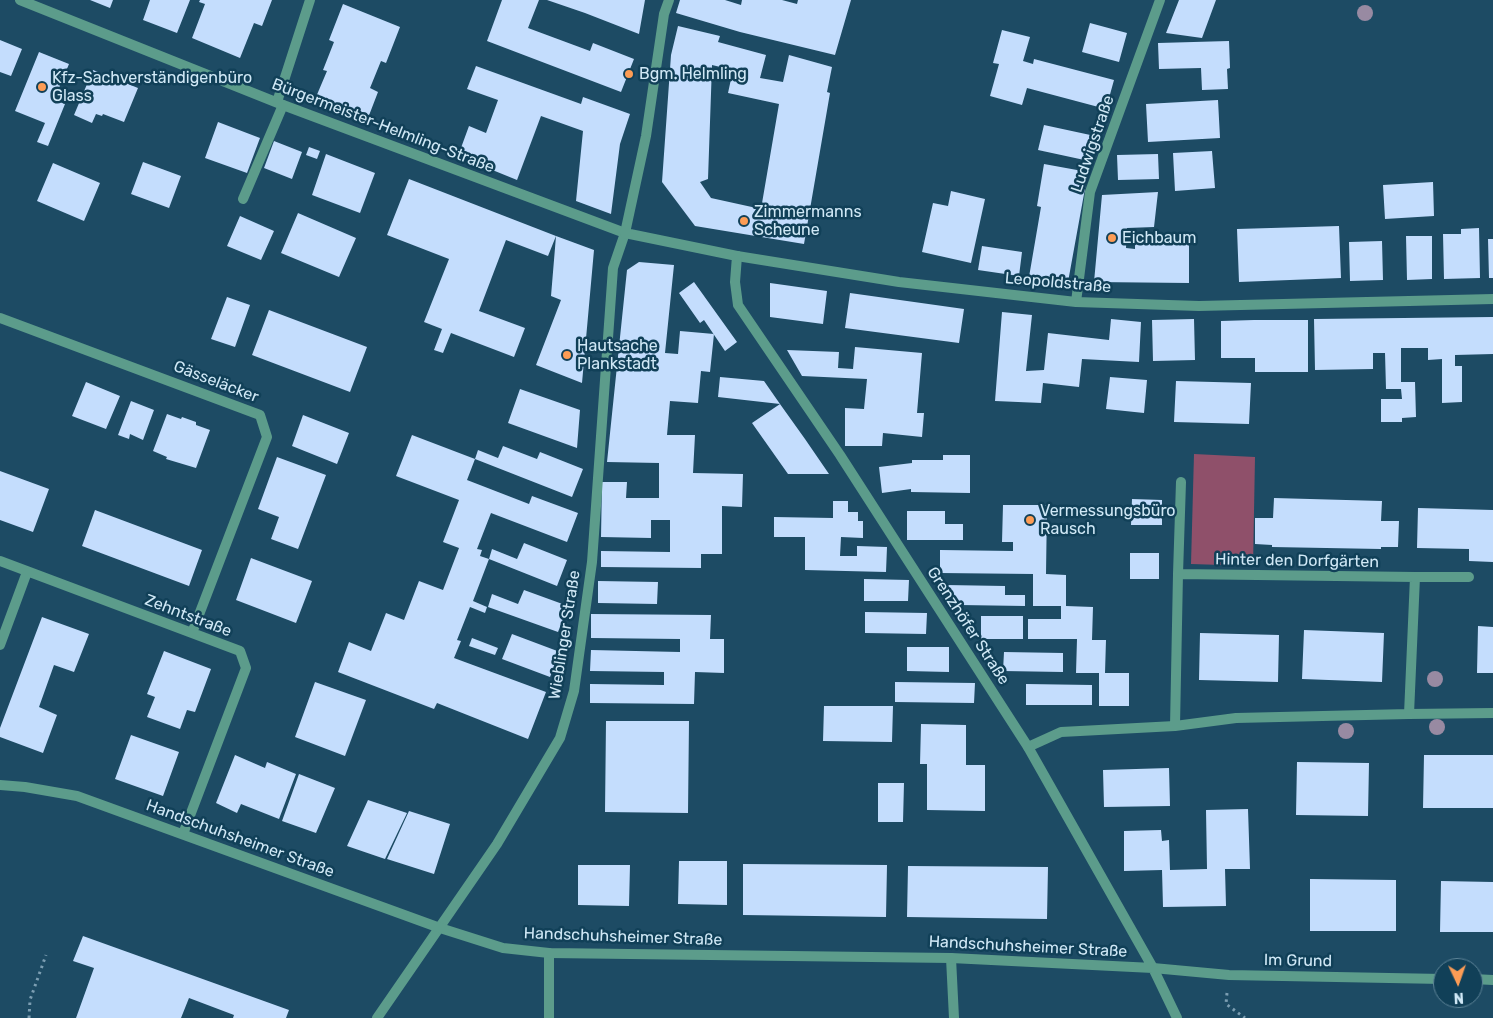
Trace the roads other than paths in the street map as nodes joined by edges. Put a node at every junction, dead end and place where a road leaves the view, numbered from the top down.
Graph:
1 (20, 0) edge
2 (310, 0) edge
3 (670, 0) edge
4 (1160, 0) edge
5 (280, 104) junction
6 (243, 199) dead end
7 (626, 233) junction
8 (737, 256) junction
9 (1493, 299) edge
10 (1076, 302) junction
11 (0, 318) edge
12 (1181, 482) dead end
13 (0, 561) edge
14 (27, 572) junction
15 (1178, 574) junction
16 (1414, 577) junction
17 (1468, 577) dead end
18 (192, 633) junction
19 (0, 645) edge
20 (1409, 714) junction
21 (1493, 714) edge
22 (1175, 726) junction
23 (1028, 748) junction
24 (0, 785) edge
25 (183, 834) junction
26 (440, 928) junction
27 (549, 953) junction
28 (951, 958) junction
29 (1153, 968) junction
30 (1433, 979) edge
31 (377, 1018) edge
32 (549, 1018) edge
33 (954, 1018) edge
34 (1178, 1018) edge

1 - 5 street, Bürgermeister-Helmling-Straße
2 - 5 street
3 - 7 street, Wieblinger Straße
4 - 10 street, Ludwigstraße
5 - 6 street
5 - 7 street, Bürgermeister-Helmling-Straße
7 - 8 street, Leopoldstraße
7 - 26 street, Wieblinger Straße
8 - 10 street, Leopoldstraße
8 - 23 street, Grenzhöfer Straße
9 - 10 street, Leopoldstraße
11 - 18 street, Gässeläcker
12 - 15 street
13 - 14 street, Zehntstraße
14 - 18 street, Zehntstraße
14 - 19 street
15 - 16 street, Hinter den Dorfgärten
15 - 22 street
16 - 17 street, Hinter den Dorfgärten
16 - 20 street
18 - 25 street, Zehntstraße
20 - 21 street
20 - 22 street
22 - 23 street
23 - 29 street, Grenzhöfer Straße
24 - 25 street, Handschuhsheimer Straße
25 - 26 street, Handschuhsheimer Straße
26 - 27 street, Handschuhsheimer Straße
26 - 31 street, Wieblinger Straße
27 - 28 street, Handschuhsheimer Straße
27 - 32 street
28 - 29 street, Handschuhsheimer Straße
28 - 33 street
29 - 30 street, Im Grund
29 - 34 street, Grenzhöfer Straße

